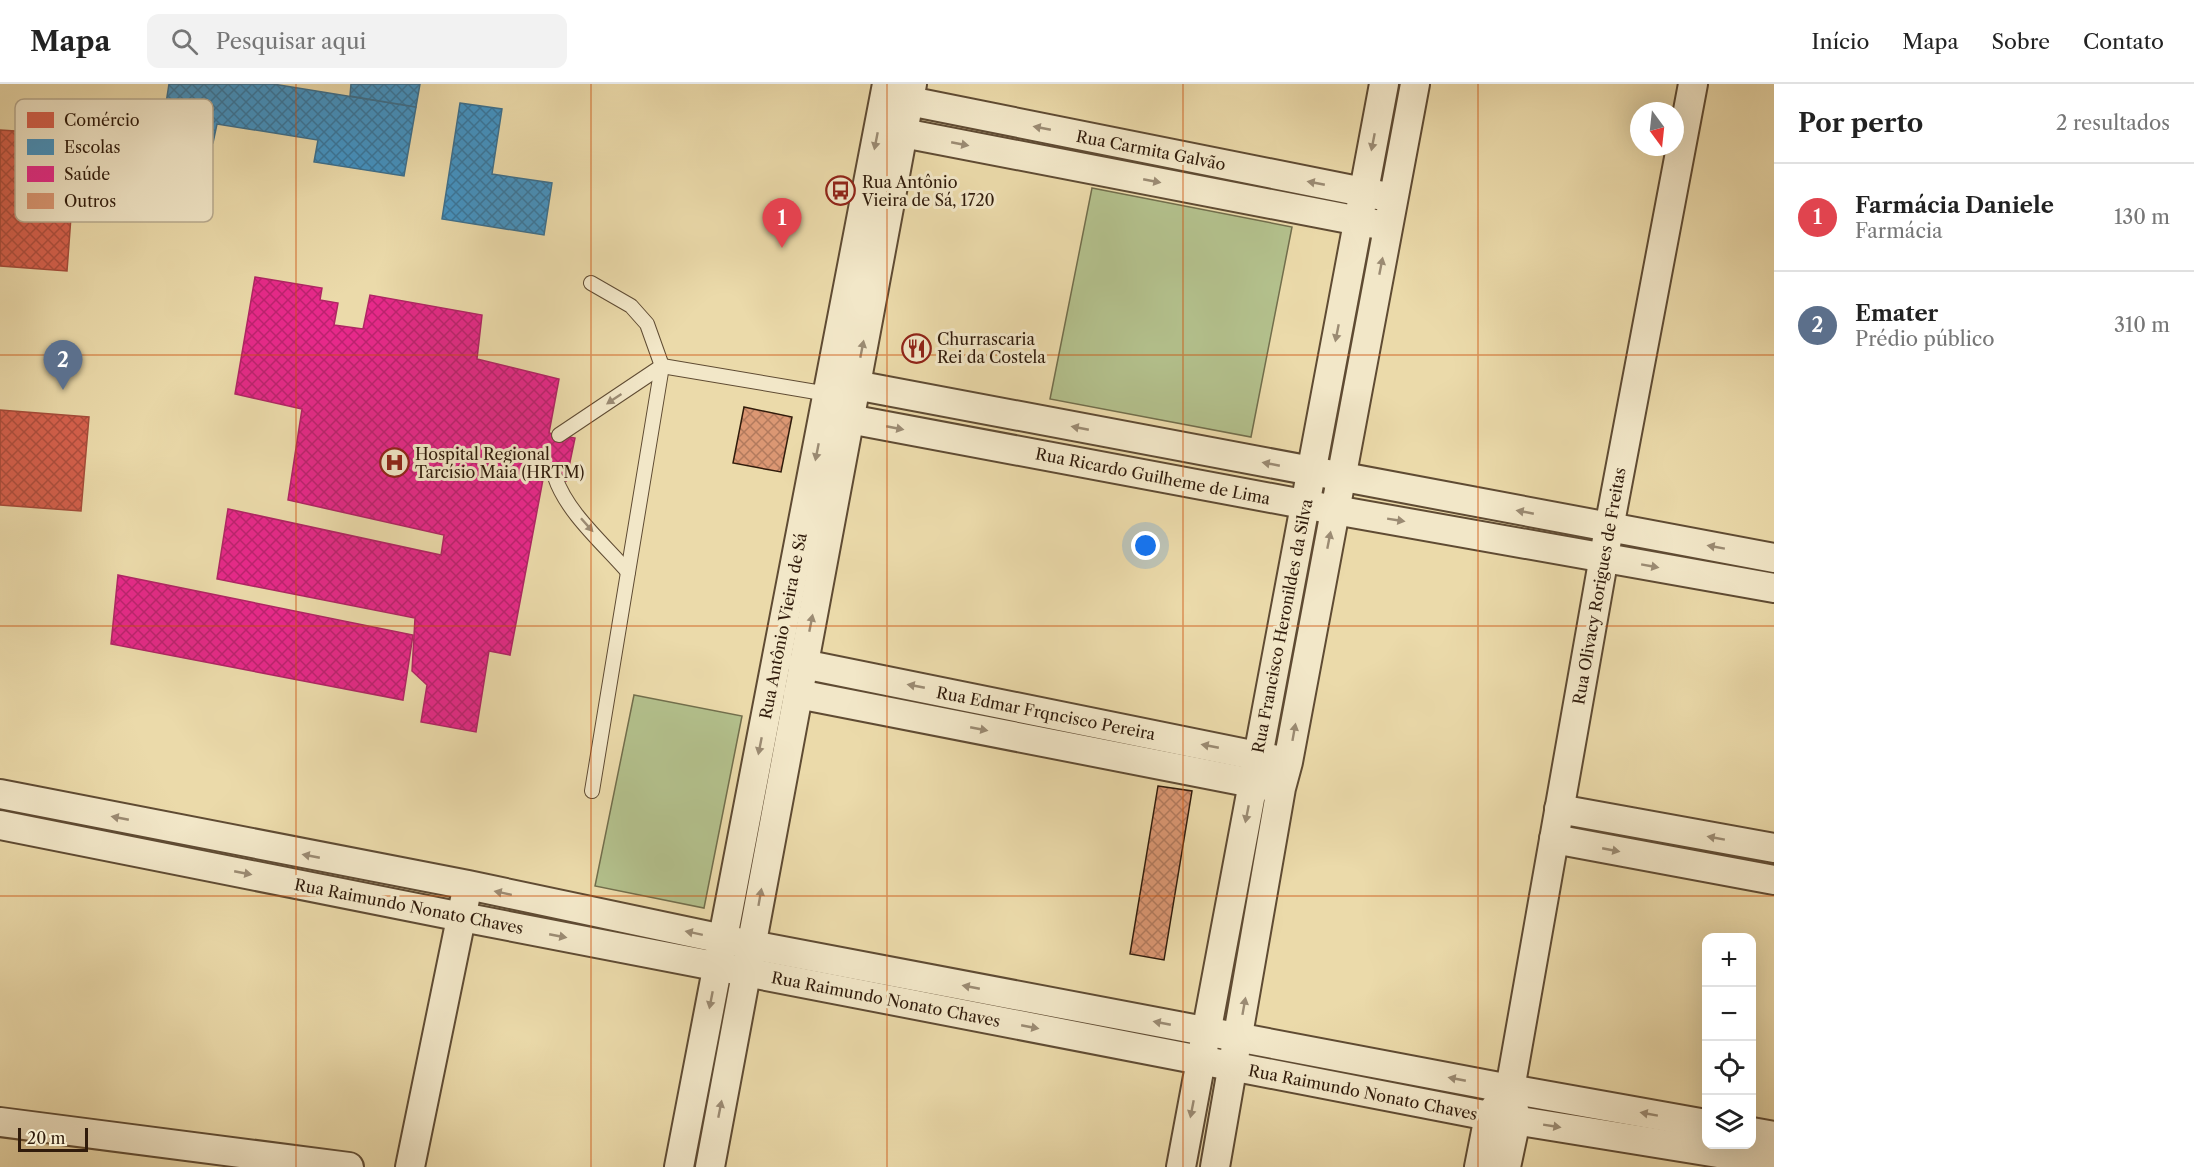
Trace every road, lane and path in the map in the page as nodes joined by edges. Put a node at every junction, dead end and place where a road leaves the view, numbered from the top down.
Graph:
1 (887, 84) edge
2 (1384, 84) edge
3 (1415, 84) edge
4 (1693, 84) edge
5 (911, 92) edge
6 (903, 133) junction
7 (1364, 193) junction
8 (1394, 197) junction
9 (1358, 221) junction
10 (1388, 226) junction
11 (591, 283) dead end
12 (662, 366) junction
13 (855, 385) junction
14 (828, 394) junction
15 (849, 419) junction
16 (559, 435) dead end
17 (1311, 472) junction
18 (555, 477) dead end
19 (1341, 477) junction
20 (1305, 505) junction
21 (1335, 510) junction
22 (1609, 528) junction
23 (1604, 558) junction
24 (1774, 558) edge
25 (628, 573) junction
26 (1774, 588) edge
27 (803, 664) junction
28 (798, 694) junction
29 (1019, 707) junction
30 (1012, 736) junction
31 (1256, 769) junction
32 (1285, 775) junction
33 (592, 791) dead end
34 (0, 794) edge
35 (1559, 809) junction
36 (0, 825) edge
37 (207, 836) junction
38 (1554, 839) junction
39 (1774, 848) edge
40 (200, 865) junction
41 (1774, 880) edge
42 (468, 885) junction
43 (462, 917) junction
44 (720, 953) junction
45 (748, 958) junction
46 (1206, 1032) junction
47 (1239, 1038) junction
48 (1200, 1060) junction
49 (1233, 1066) junction
50 (1510, 1089) junction
51 (1502, 1118) junction
52 (0, 1122) edge
53 (1756, 1133) edge
54 (1774, 1136) edge
55 (1702, 1139) edge
56 (1702, 1139) edge
57 (1734, 1149) edge
58 (1774, 1162) edge
59 (349, 1167) edge
60 (410, 1167) edge
61 (679, 1167) edge
62 (710, 1167) edge
63 (1181, 1167) edge
64 (1215, 1167) edge
65 (1479, 1167) edge
66 (1506, 1167) edge

1 -> 14 street, Rua Antônio Vieira de Sá
2 -> 7 street, Rua Francisco Heronildes da Silva
3 - 8 street, Rua Francisco Heronildes da Silva
4 - 22 street, Rua Olivacy Rorigues de Freitas
5 - 6 street, Rua Antônio Vieira de Sá
7 -> 5 street, Rua Carmita Galvão
6 -> 9 street, Rua Carmita Galvão
13 -> 6 street, Rua Antônio Vieira de Sá
7 - 8 street, Rua Carmita Galvão
7 - 9 street, Rua Francisco Heronildes da Silva
8 - 10 street, Rua Francisco Heronildes da Silva
9 - 10 street, Rua Carmita Galvão
9 -> 17 street, Rua Francisco Heronildes da Silva
19 -> 10 street, Rua Francisco Heronildes da Silva
11 - 12 lane
12 - 14 lane, Rua Ricardo Guilheme de Lima
12 -> 16 lane
12 - 25 lane
13 - 14 street, Rua Ricardo Guilheme de Lima
13 - 15 street, Rua Antônio Vieira de Sá
17 -> 13 street, Rua Ricardo Guilheme de Lima
14 - 15 street
14 -> 44 street, Rua Antônio Vieira de Sá
15 -> 20 street, Rua Ricardo Guilheme de Lima
27 -> 15 street, Rua Antônio Vieira de Sá
17 - 19 street, Rua Ricardo Guilheme de Lima
17 - 20 street, Rua Francisco Heronildes da Silva
18 -> 25 lane
19 - 21 street, Rua Francisco Heronildes da Silva
22 -> 19 street, Rua Ricardo Guilheme de Lima
20 - 21 street, Rua Ricardo Guilheme de Lima
20 - 31 street, Rua Francisco Heronildes da Silva
21 -> 23 street, Rua Ricardo Guilheme de Lima
32 -> 21 street, Rua Francisco Heronildes da Silva
22 - 23 street, Rua Olivacy Rorigues de Freitas
24 -> 22 street, Rua Ricardo Guilheme de Lima
23 -> 26 street, Rua Ricardo Guilheme de Lima
23 - 35 street, Rua Olivacy Rorigues de Freitas
25 - 33 lane
27 - 28 street, Rua Antônio Vieira de Sá
29 -> 27 street, Rua Edmar Frqncisco Pereira
28 -> 30 street, Rua Edmar Frqncisco Pereira
45 -> 28 street, Rua Antônio Vieira de Sá
29 - 30 street
31 -> 29 street, Rua Edmar Frqncisco Pereira
30 - 31 street, Rua Edmar Frqncisco Pereira
31 - 32 street, Rua Edmar Frqncisco Pereira
31 -> 46 street, Rua Francisco Heronildes da Silva
47 -> 32 street, Rua Francisco Heronildes da Silva
37 -> 34 street, Rua Raimundo Nonato Chaves
35 - 38 street, Rua Olivacy Rorigues de Freitas
39 -> 35 street
36 - 40 street, Rua Raimundo Nonato Chaves
37 - 40 street
42 -> 37 street, Rua Raimundo Nonato Chaves
38 -> 41 street
38 - 50 street, Rua Olivacy Rorigues de Freitas
40 -> 43 street, Rua Raimundo Nonato Chaves
42 - 43 street
44 -> 42 street, Rua Raimundo Nonato Chaves
43 -> 44 street, Rua Raimundo Nonato Chaves
43 - 60 street
44 - 45 street, Rua Raimundo Nonato Chaves
44 -> 61 street, Rua Antônio Vieira de Sá
46 -> 45 street, Rua Raimundo Nonato Chaves
45 -> 48 street, Rua Raimundo Nonato Chaves
62 -> 45 street, Rua Antônio Vieira de Sá
46 - 47 street, Rua Raimundo Nonato Chaves
46 - 48 street, Rua Francisco Heronildes da Silva
47 - 49 street, Rua Francisco Heronildes da Silva
50 -> 47 street, Rua Raimundo Nonato Chaves
48 - 49 street, Rua Raimundo Nonato Chaves
48 -> 63 street, Rua Francisco Heronildes da Silva
49 - 51 street, Rua Raimundo Nonato Chaves
49 - 64 street, Rua Francisco Heronildes da Silva
50 - 51 street
55 -> 50 street, Rua Raimundo Nonato Chaves
51 -> 56 street, Rua Raimundo Nonato Chaves
51 - 65 street
51 - 66 street
52 - 59 street
53 - 54 street
57 - 58 street, Rua Raimundo Nonato Chaves

